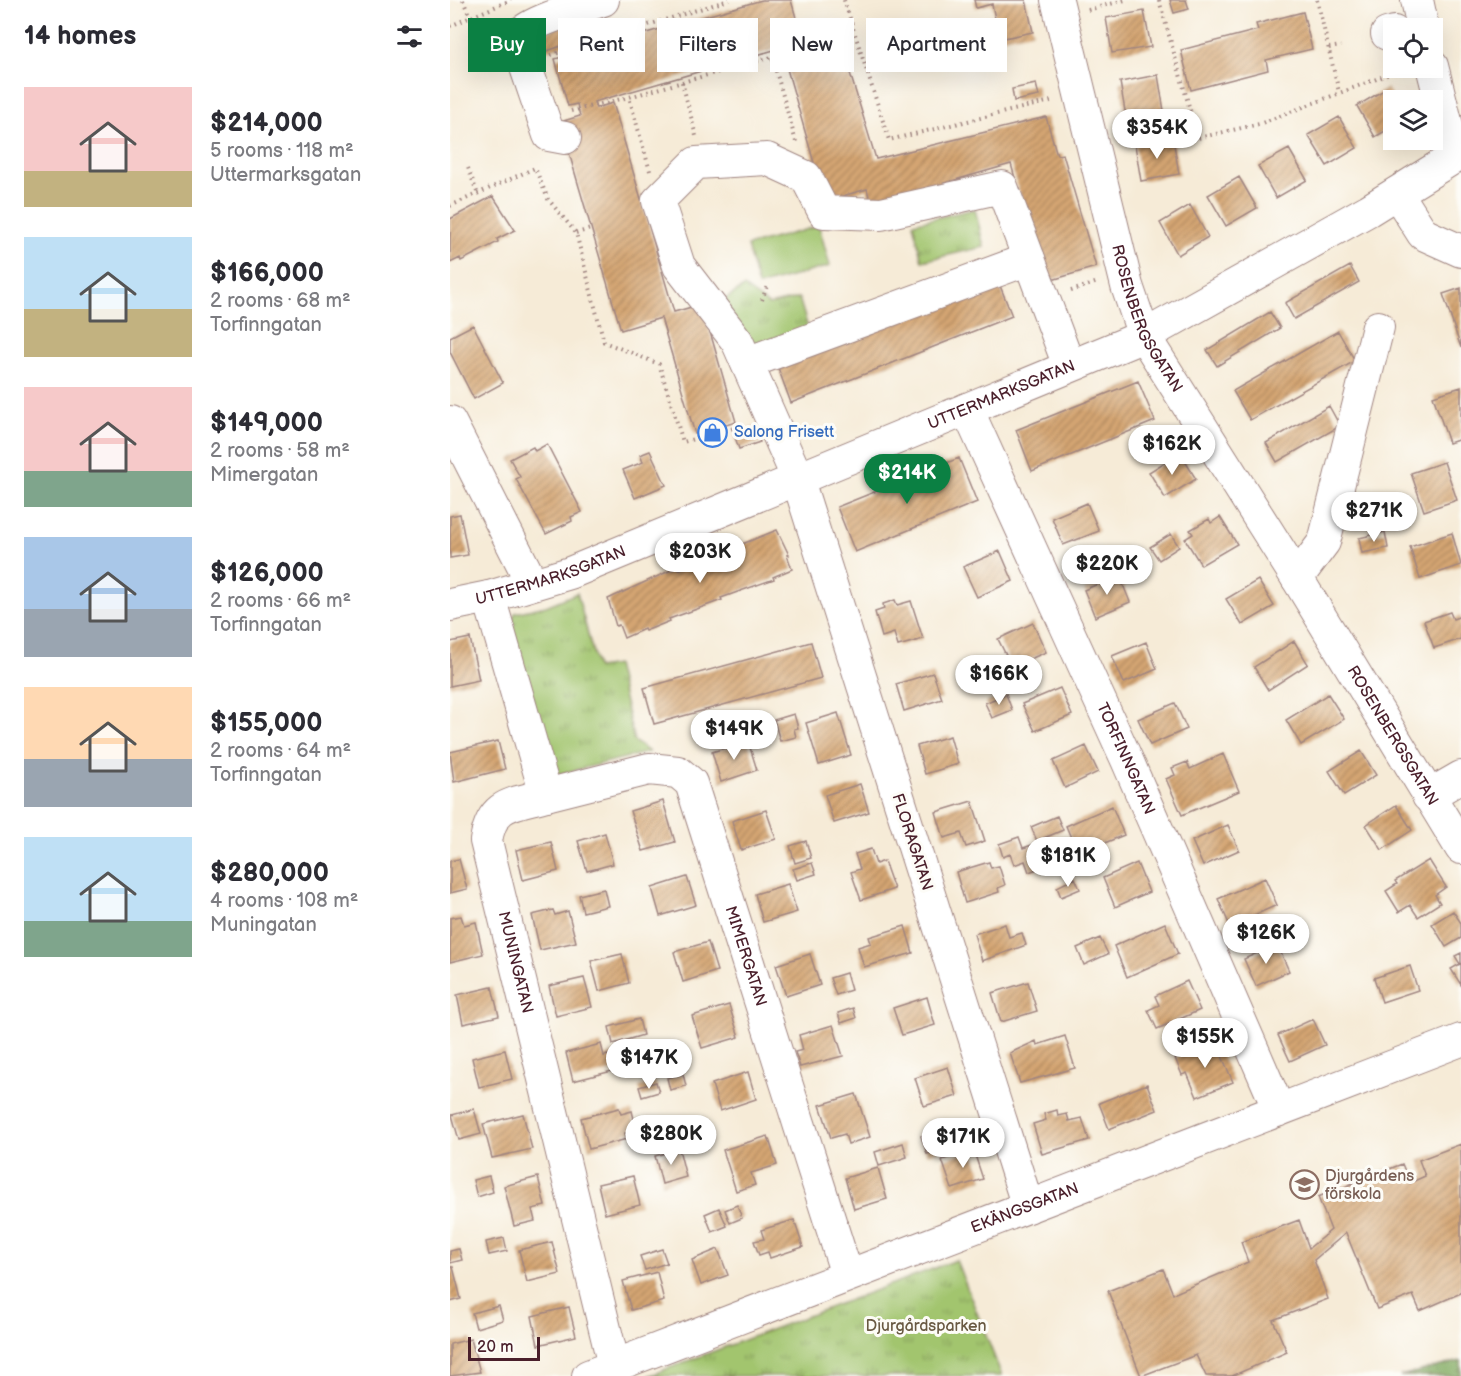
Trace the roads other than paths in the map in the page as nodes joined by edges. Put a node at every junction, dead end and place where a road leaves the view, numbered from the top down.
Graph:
1 (603, 0) edge
2 (1059, 8) edge
3 (1436, 78) edge
4 (564, 125) road end
5 (1458, 155) edge
6 (1397, 193) junction
7 (1461, 251) edge
8 (1029, 260) junction
9 (1378, 327) dead end
10 (1144, 336) junction
11 (747, 363) junction
12 (1070, 366) junction
13 (967, 409) junction
14 (450, 422) edge
15 (796, 477) junction
16 (1297, 578) junction
17 (531, 583) junction
18 (489, 597) junction
19 (450, 605) edge
20 (1461, 777) edge
21 (546, 795) junction
22 (1428, 796) junction
23 (1461, 848) edge
24 (1461, 1040) edge
25 (1279, 1110) junction
26 (1028, 1207) junction
27 (847, 1275) junction
28 (601, 1371) edge

1 - 4 street
2 - 10 street, ROSENBERGSGATAN
3 - 5 street
5 - 6 street, UTTERMARKSGATAN
6 - 7 street
6 - 10 street, UTTERMARKSGATAN
8 - 11 street
8 - 11 street, FLORAGATAN
8 - 12 street
9 - 16 street
10 - 12 street, UTTERMARKSGATAN
10 - 16 street, ROSENBERGSGATAN
11 - 15 street, FLORAGATAN
12 - 13 street, UTTERMARKSGATAN
13 - 15 street, UTTERMARKSGATAN
13 - 25 street, TORFINNGATAN
14 - 17 street
15 - 17 street, UTTERMARKSGATAN
15 - 26 street, FLORAGATAN
16 - 22 street, ROSENBERGSGATAN
17 - 18 street, UTTERMARKSGATAN
18 - 19 street, UTTERMARKSGATAN
18 - 21 street
20 - 22 street
21 - 27 street, MIMERGATAN
21 - 28 street, MUNINGATAN
22 - 23 street, ROSENBERGSGATAN
24 - 25 street, EKÄNGSGATAN
25 - 26 street, EKÄNGSGATAN
26 - 27 street, EKÄNGSGATAN
27 - 28 street, EKÄNGSGATAN

